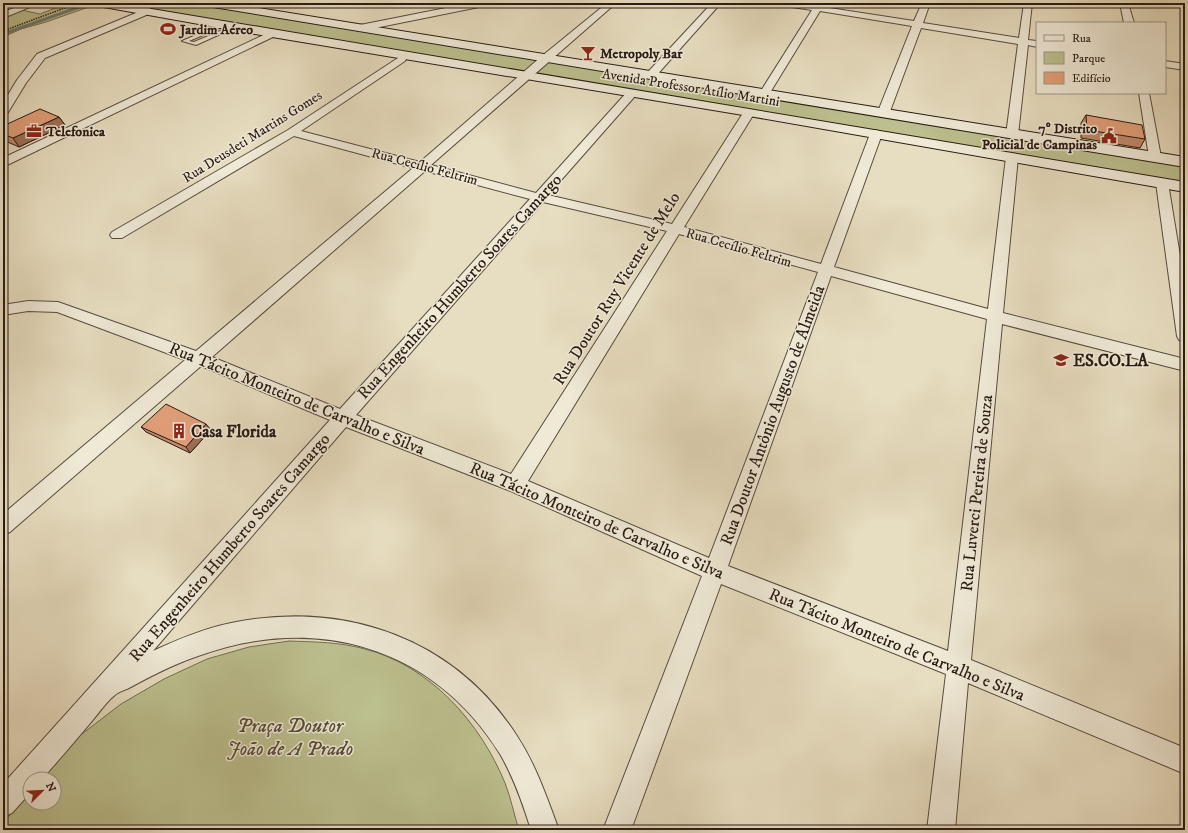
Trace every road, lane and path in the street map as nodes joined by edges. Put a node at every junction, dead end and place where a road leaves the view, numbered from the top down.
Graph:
1 (36, 3) edge
2 (78, 3) edge
3 (98, 3) edge
4 (212, 3) edge
5 (484, 3) edge
6 (612, 3) edge
7 (717, 3) edge
8 (785, 3) edge
9 (926, 3) edge
10 (1028, 3) edge
11 (1124, 3) edge
12 (193, 5) edge
13 (819, 6) edge
14 (166, 9) junction
15 (133, 13) junction
16 (3, 15) edge
17 (1129, 22) edge
18 (917, 24) junction
19 (228, 26) junction
20 (360, 28) junction
21 (3, 31) edge
22 (272, 34) junction
23 (1023, 42) junction
24 (1036, 44) edge
25 (546, 58) junction
26 (401, 59) dead end
27 (1166, 64) edge
28 (1185, 67) edge
29 (651, 75) junction
30 (527, 76) junction
31 (671, 78) junction
32 (715, 86) junction
33 (632, 93) junction
34 (764, 94) junction
35 (1144, 94) edge
36 (662, 98) junction
37 (704, 105) junction
38 (3, 112) edge
39 (749, 112) junction
40 (883, 114) junction
41 (292, 132) junction
42 (876, 134) junction
43 (1012, 135) junction
44 (1012, 157) junction
45 (1155, 157) junction
46 (1185, 162) edge
47 (3, 163) edge
48 (423, 166) junction
49 (1162, 183) junction
50 (1185, 187) edge
51 (538, 197) junction
52 (676, 229) junction
53 (117, 235) dead end
54 (824, 270) junction
55 (3, 310) edge
56 (994, 316) junction
57 (1185, 336) edge
58 (198, 358) junction
59 (1185, 364) edge
60 (342, 418) junction
61 (515, 484) junction
62 (3, 526) edge
63 (715, 571) junction
64 (958, 667) junction
65 (105, 688) junction
66 (1185, 761) edge
67 (3, 804) edge
68 (545, 830) edge
69 (617, 830) edge
70 (941, 830) edge

1 - 16 street
2 - 21 path
3 - 15 main road, Avenida Professor Atílio Martini
4 - 20 main road, Avenida Professor Atílio Martini
5 - 20 street
6 - 25 street
7 - 29 street
8 - 13 street
9 - 18 street
10 - 23 street
11 - 17 street
12 - 14 main road
13 - 18 street
13 - 34 street
14 - 15 main road, Avenida Professor Atílio Martini
14 - 19 main road, Avenida Professor Atílio Martini
15 - 38 street
18 - 23 street
18 - 40 street
19 - 19 lane
19 - 22 main road, Avenida Professor Atílio Martini
20 - 25 main road, Avenida Professor Atílio Martini
22 - 30 main road, Avenida Professor Atílio Martini
22 - 47 street
23 - 24 street
23 - 43 street
25 - 29 main road, Avenida Professor Atílio Martini
25 - 30 street
26 - 41 street, Rua Deusdeti Martins Gomes
27 - 28 street
29 - 31 main road, Avenida Professor Atílio Martini
30 - 33 main road, Avenida Professor Atílio Martini
30 - 48 street
31 - 32 main road, Avenida Professor Atílio Martini
31 - 36 main road
32 - 34 main road, Avenida Professor Atílio Martini
32 - 37 main road
33 - 36 main road, Avenida Professor Atílio Martini
33 - 51 street, Rua Engenheiro Humberto Soares Camargo
34 - 40 main road, Avenida Professor Atílio Martini
35 - 45 street
36 - 37 main road, Avenida Professor Atílio Martini
37 - 39 main road, Avenida Professor Atílio Martini
39 - 42 main road, Avenida Professor Atílio Martini
39 - 52 street, Rua Doutor Ruy Vicente de Melo
40 - 43 main road, Avenida Professor Atílio Martini
41 - 48 street, Rua Cecílio Feltrim
41 - 53 street, Rua Deusdeti Martins Gomes
42 - 44 main road, Avenida Professor Atílio Martini
42 - 54 street, Rua Doutor Antônio Augusto de Almeida
43 - 45 main road, Avenida Professor Atílio Martini
44 - 49 main road, Avenida Professor Atílio Martini
44 - 56 street, Rua Luverci Pereira de Souza
45 - 46 main road, Avenida Professor Atílio Martini
48 - 51 street, Rua Cecílio Feltrim
48 - 58 street
49 - 50 main road, Avenida Professor Atílio Martini
49 - 57 street
51 - 52 street, Rua Cecílio Feltrim
51 - 60 street, Rua Engenheiro Humberto Soares Camargo
52 - 54 street, Rua Cecílio Feltrim
52 - 61 street, Rua Doutor Ruy Vicente de Melo
54 - 56 street, Rua Cecílio Feltrim
54 - 63 street, Rua Doutor Antônio Augusto de Almeida
55 - 58 street, Rua Tácito Monteiro de Carvalho e Silva
56 - 59 street, Rua Cecílio Feltrim
56 - 64 street, Rua Luverci Pereira de Souza
58 - 60 street, Rua Tácito Monteiro de Carvalho e Silva
58 - 62 street
60 - 61 street, Rua Tácito Monteiro de Carvalho e Silva
60 - 65 street, Rua Engenheiro Humberto Soares Camargo
61 - 63 street, Rua Tácito Monteiro de Carvalho e Silva
63 - 64 street, Rua Tácito Monteiro de Carvalho e Silva
63 - 69 street, Rua Doutor Antônio Augusto de Almeida
64 - 66 street, Rua Tácito Monteiro de Carvalho e Silva
64 - 70 street, Rua Luverci Pereira de Souza
65 - 67 street, Rua Engenheiro Humberto Soares Camargo
65 - 68 street

